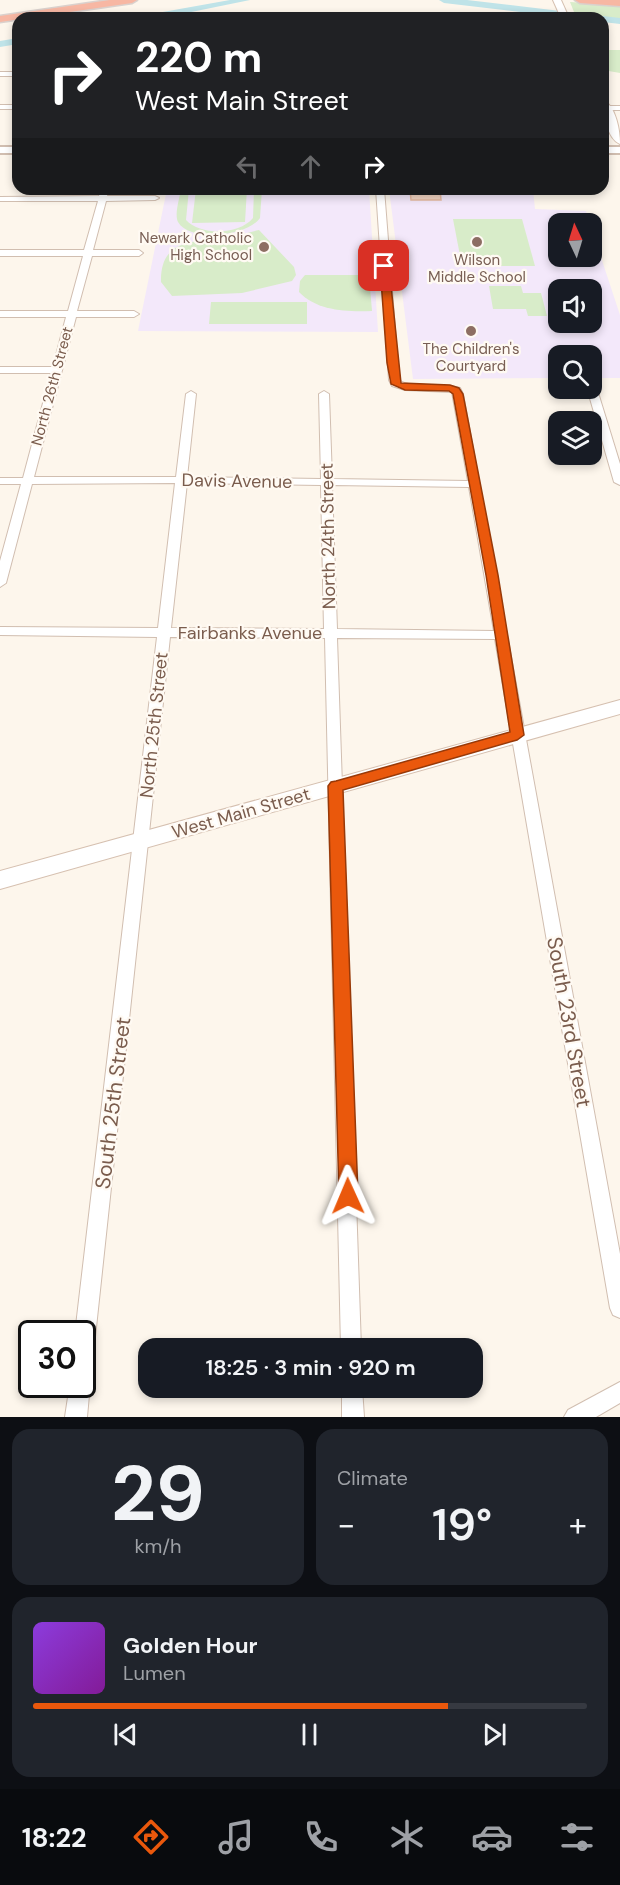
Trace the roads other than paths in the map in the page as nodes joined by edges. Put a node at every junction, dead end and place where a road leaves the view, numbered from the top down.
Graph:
1 (107, 0) edge
2 (132, 0) edge
3 (580, 0) edge
4 (620, 3) edge
5 (31, 12) edge
6 (39, 12) edge
7 (609, 117) edge
8 (620, 141) edge
9 (83, 195) edge
10 (104, 195) edge
11 (116, 195) edge
12 (380, 195) edge
13 (154, 198) dead end
14 (0, 199) edge
15 (0, 253) edge
16 (88, 253) junction
17 (139, 253) dead end
18 (0, 314) edge
19 (72, 314) junction
20 (134, 314) dead end
21 (0, 370) edge
22 (56, 370) junction
23 (191, 394) dead end
24 (324, 394) dead end
25 (595, 399) edge
26 (181, 480) junction
27 (0, 481) edge
28 (27, 481) junction
29 (327, 482) junction
30 (620, 483) edge
31 (474, 484) junction
32 (0, 583) edge
33 (0, 632) edge
34 (164, 633) junction
35 (331, 634) junction
36 (500, 635) junction
37 (620, 707) edge
38 (517, 735) junction
39 (336, 786) junction
40 (141, 841) junction
41 (0, 880) edge
42 (620, 1308) edge
43 (87, 1320) edge
44 (351, 1338) edge
45 (620, 1392) edge
46 (78, 1398) edge
47 (352, 1398) edge
48 (76, 1417) edge
49 (353, 1417) edge
50 (575, 1417) edge

1 - 5 highway
2 - 6 highway
3 - 4 highway
7 - 8 main road
9 - 14 street
10 - 16 street, North 26th Street
11 - 13 street
12 - 31 street, South 23rd Street
15 - 16 street
16 - 17 street
16 - 19 street, North 26th Street
18 - 19 street
19 - 20 street
19 - 22 street, North 26th Street
21 - 22 street
22 - 28 street, North 26th Street
23 - 26 street, North 25th Street
24 - 29 street, North 24th Street
25 - 30 street
26 - 28 street, Davis Avenue
26 - 29 street, Davis Avenue
26 - 34 street, North 25th Street
27 - 28 street, Davis Avenue
28 - 32 street, North 26th Street
29 - 31 street, Davis Avenue
29 - 35 street, North 24th Street
31 - 36 street, South 23rd Street
33 - 34 street, Fairbanks Avenue
34 - 35 street, Fairbanks Avenue
34 - 40 street, North 25th Street
35 - 36 street, Fairbanks Avenue
35 - 39 street, North 24th Street
36 - 38 street, South 23rd Street
37 - 38 main road, West Main Street
38 - 39 main road, West Main Street
38 - 42 street, South 23rd Street
39 - 40 main road, West Main Street
39 - 44 street, North 24th Street
40 - 41 main road, West Main Street
40 - 43 street, South 25th Street
45 - 50 street
46 - 48 street
47 - 49 street

